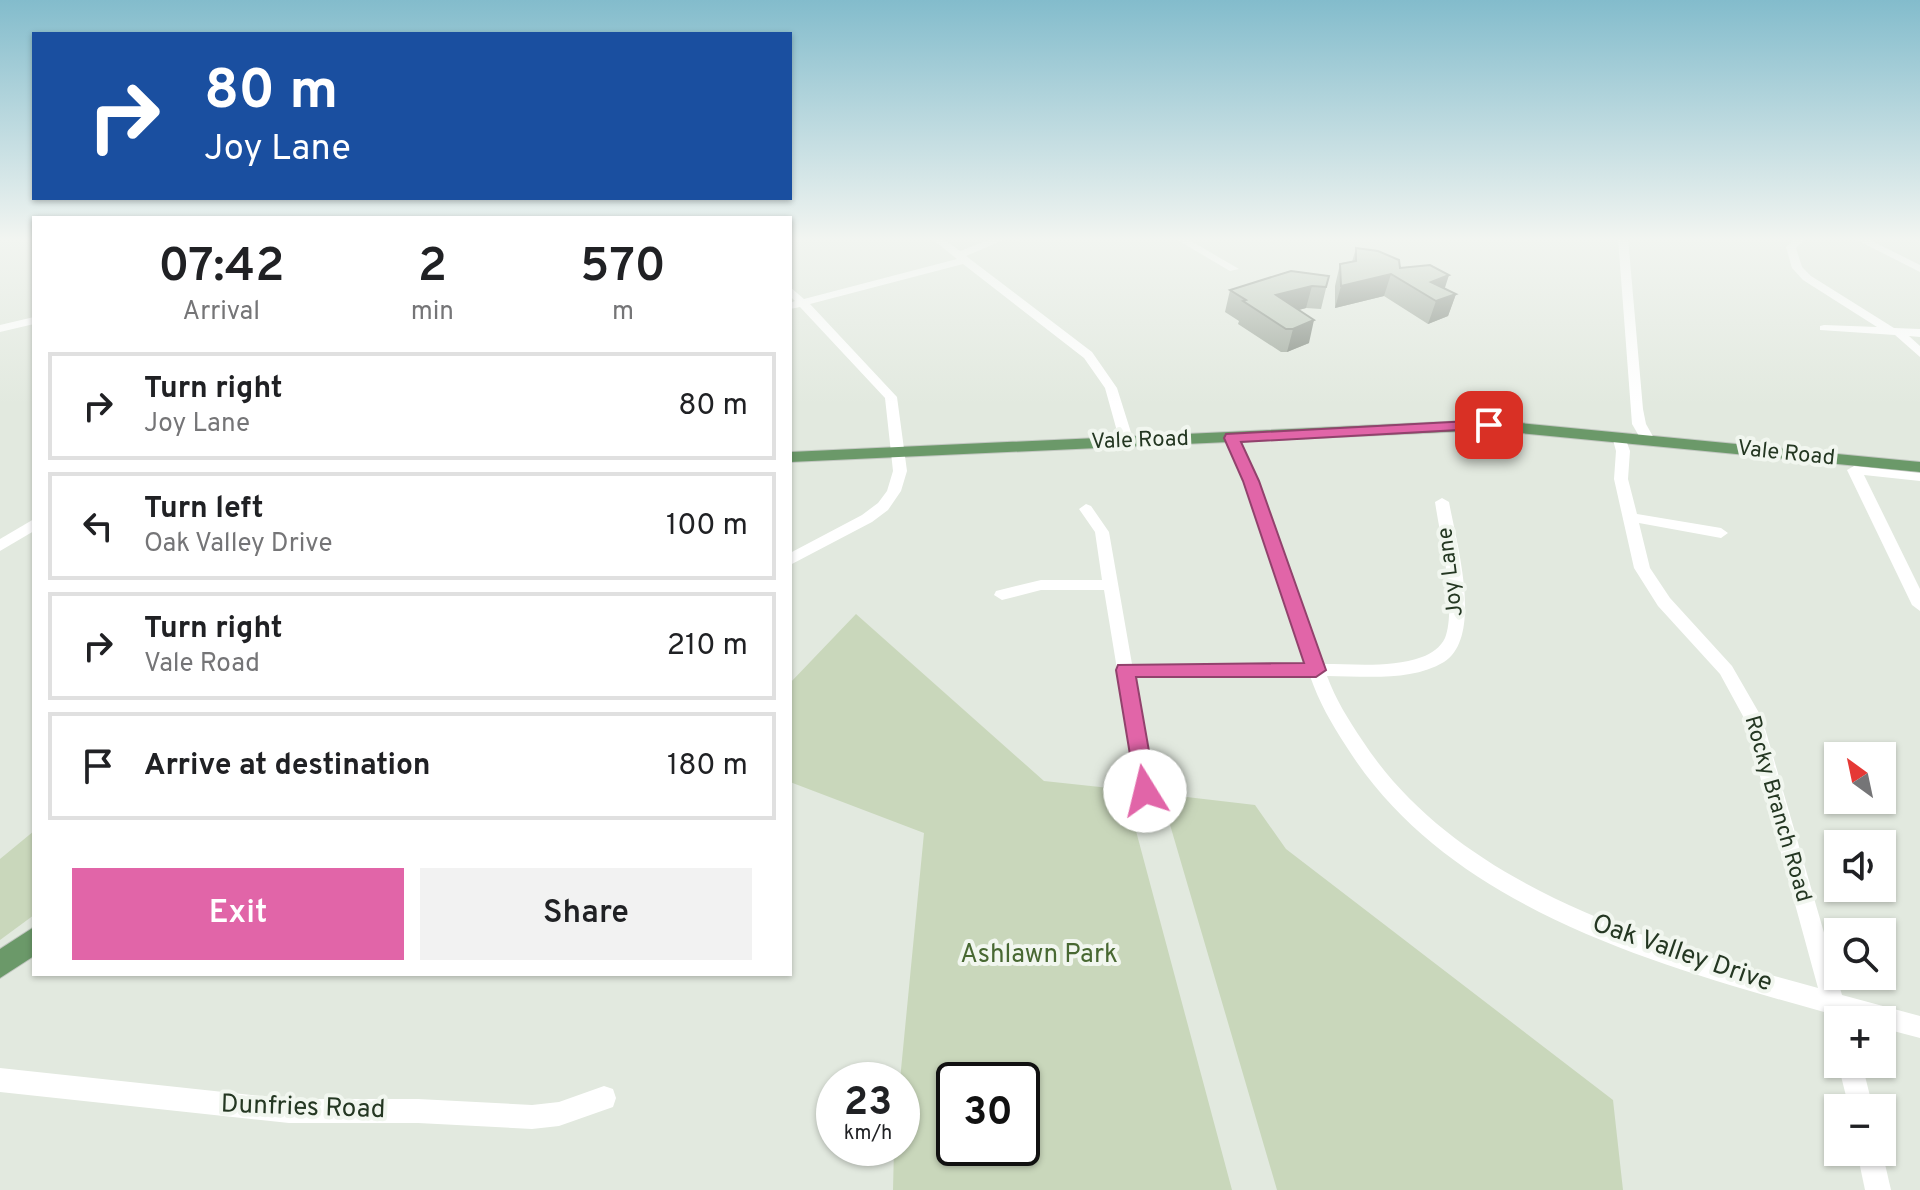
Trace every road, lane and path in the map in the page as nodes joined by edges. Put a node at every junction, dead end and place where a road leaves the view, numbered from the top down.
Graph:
1 (834, 294) edge
2 (1009, 294) edge
3 (1628, 294) edge
4 (1834, 294) edge
5 (796, 304) edge
6 (32, 321) edge
7 (1824, 328) dead end
8 (0, 329) edge
9 (1895, 332) junction
10 (1920, 333) edge
11 (1920, 353) edge
12 (1232, 438) junction
13 (1620, 440) junction
14 (1648, 440) junction
15 (1127, 442) junction
16 (900, 452) junction
17 (792, 457) edge
18 (1855, 466) junction
19 (1920, 467) edge
20 (1920, 477) edge
21 (1442, 502) dead end
22 (1086, 509) dead end
23 (1629, 517) junction
24 (32, 525) edge
25 (1721, 533) dead end
26 (0, 546) edge
27 (792, 559) edge
28 (1901, 565) junction
29 (1920, 568) edge
30 (1111, 585) junction
31 (1002, 595) dead end
32 (1920, 605) edge
33 (1125, 670) junction
34 (1316, 670) junction
35 (1145, 791) dead end
36 (32, 941) edge
37 (0, 965) edge
38 (1834, 1006) edge
39 (1824, 1008) edge
40 (1896, 1023) edge
41 (1920, 1027) edge
42 (0, 1080) edge
43 (604, 1098) dead end
44 (1873, 1166) edge
45 (1878, 1190) edge

1 - 5 street
2 - 15 street
3 - 14 street
4 - 9 street
5 - 16 street
6 - 8 street
7 - 9 street
9 - 10 street
9 - 11 street
12 - 13 main road, Vale Road
12 - 15 main road, Vale Road
12 - 34 street, Oak Valley Drive
13 - 14 main road, Vale Road
13 - 23 street, Rocky Branch Road
14 - 18 main road, Vale Road
15 - 16 main road, Vale Road
16 - 17 main road, Vale Road
16 - 27 street
18 - 19 main road, Vale Road
18 - 20 street
18 - 28 street
21 - 34 street, Joy Lane
22 - 30 street
23 - 25 street
23 - 38 street, Rocky Branch Road
24 - 26 street
28 - 29 street
28 - 32 street
30 - 31 street
30 - 33 street
33 - 34 street, Joy Lane
33 - 35 street
34 - 39 street, Oak Valley Drive
36 - 37 main road
40 - 41 street, Oak Valley Drive
42 - 43 street, Dunfries Road
44 - 45 street

